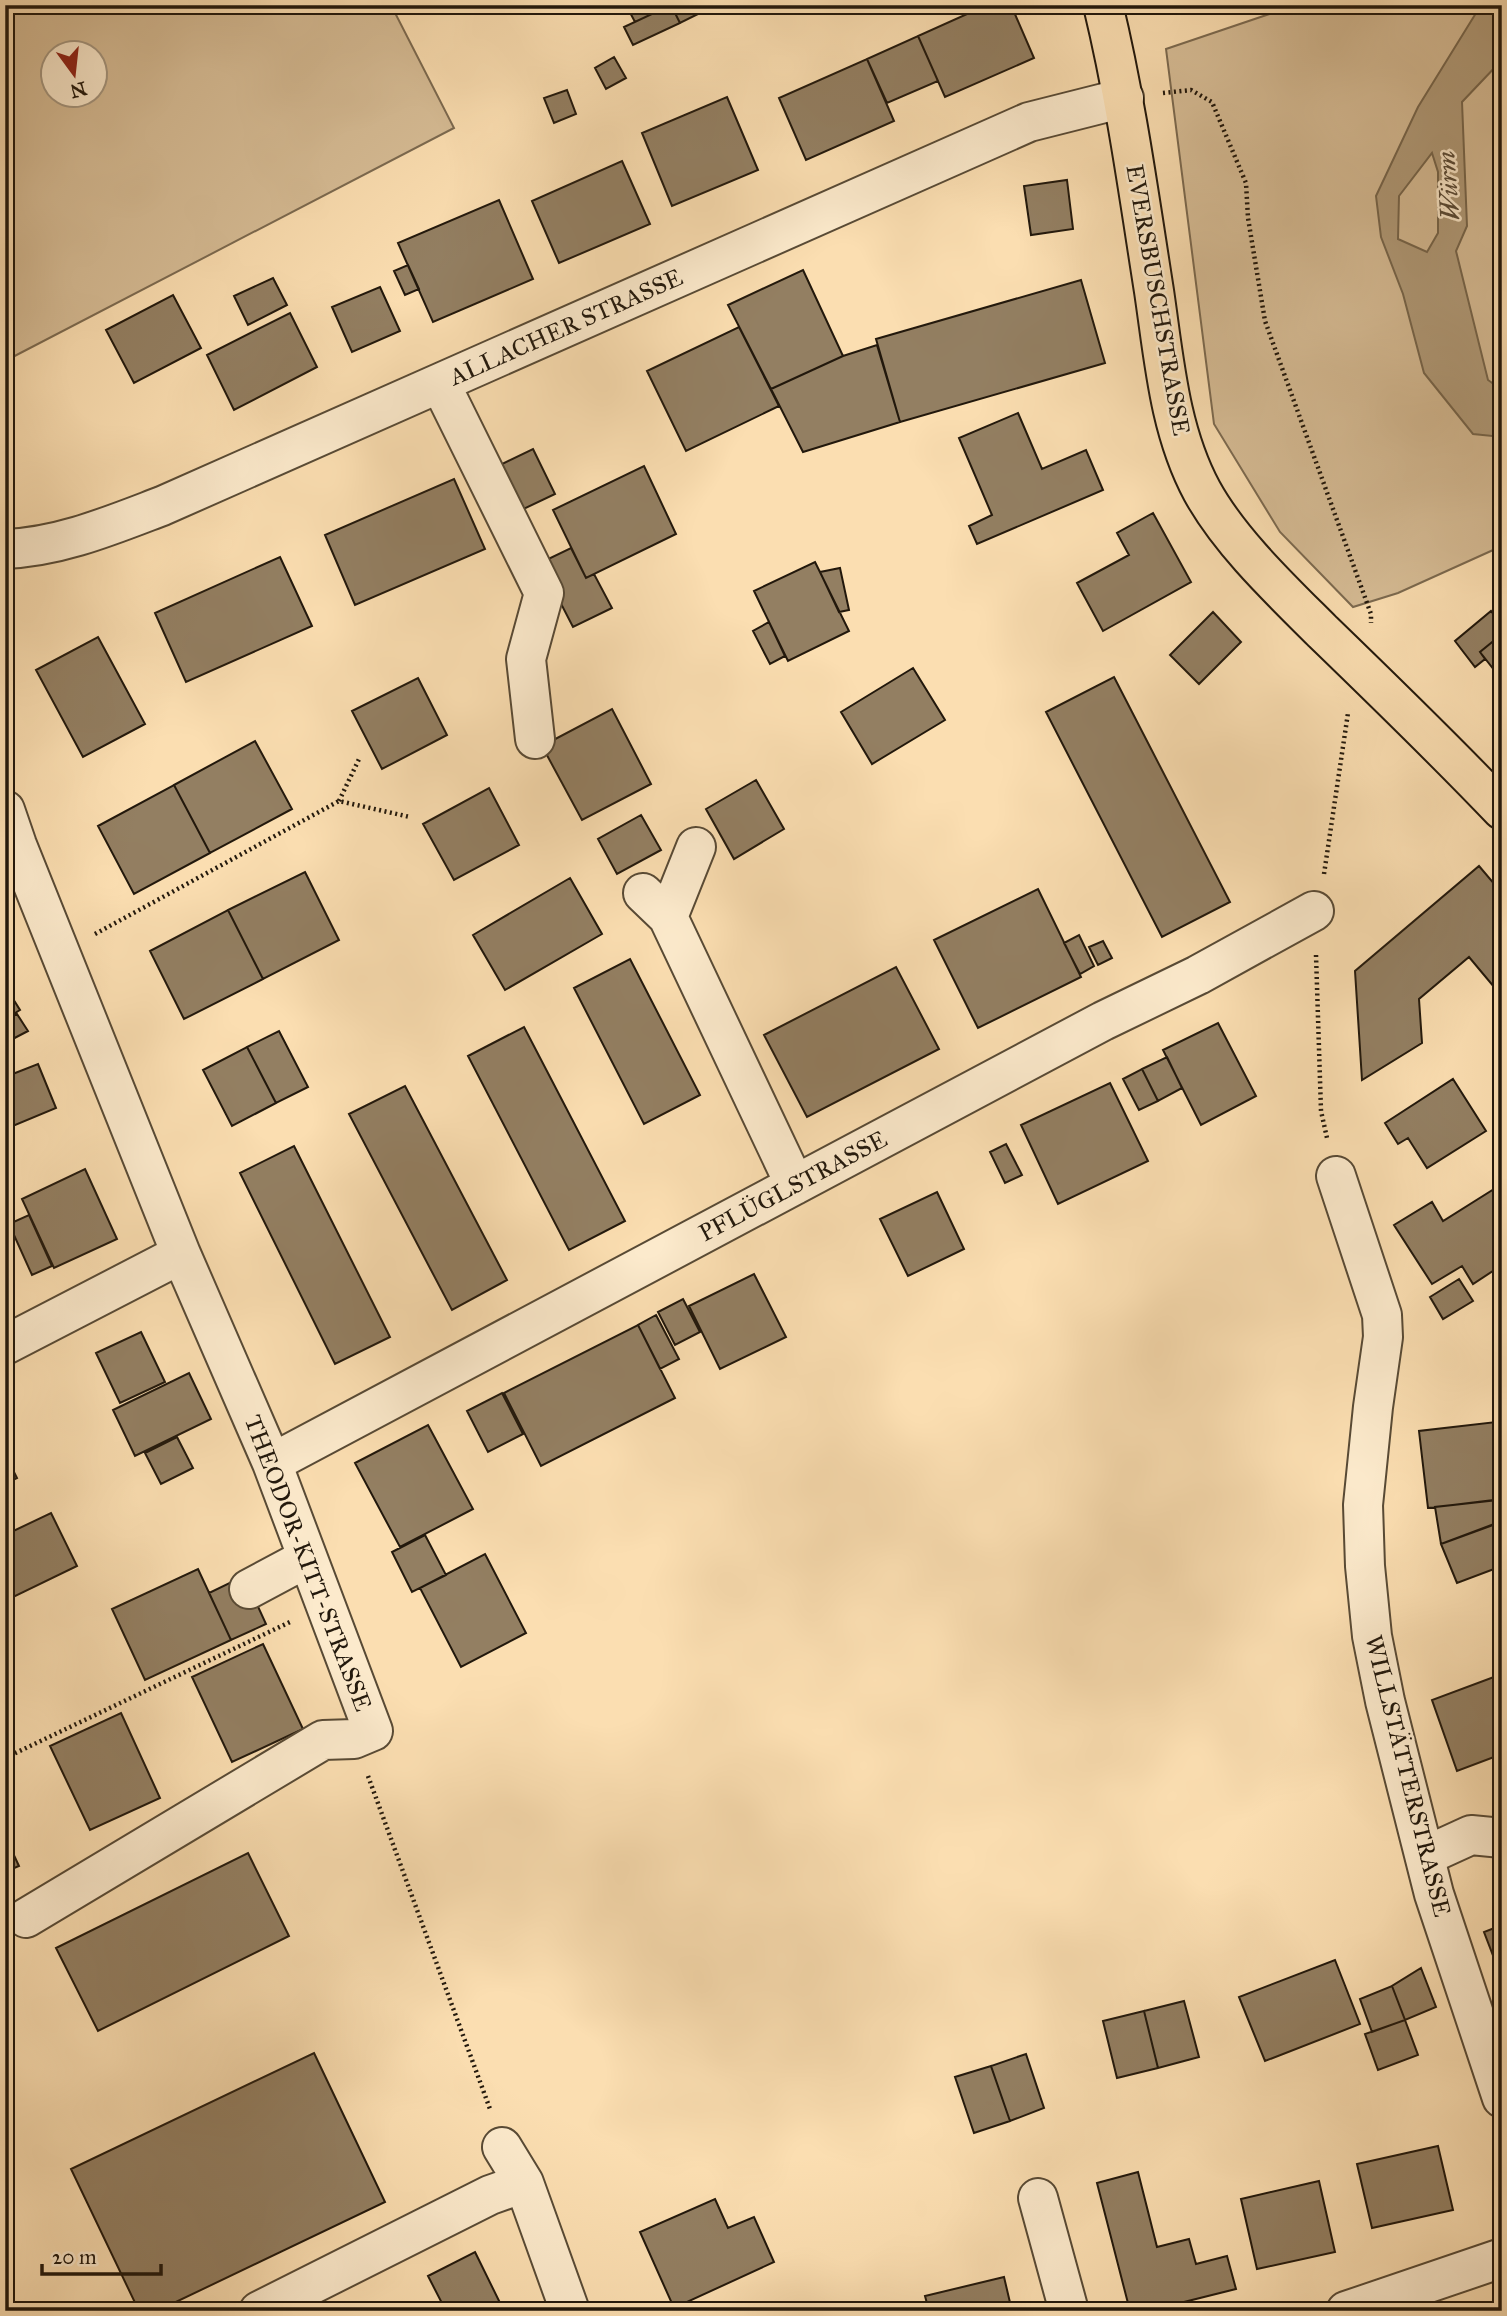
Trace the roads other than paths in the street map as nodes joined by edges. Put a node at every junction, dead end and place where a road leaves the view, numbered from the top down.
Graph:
1 (1103, 5) edge
2 (1124, 98) junction
3 (440, 383) junction
4 (5, 549) edge
5 (535, 739) dead end
6 (1502, 810) edge
7 (9, 835) edge
8 (696, 847) dead end
9 (1314, 911) road end
10 (1336, 1176) road end
11 (795, 1185) junction
12 (181, 1254) junction
13 (5, 1345) edge
14 (272, 1463) junction
15 (307, 1558) junction
16 (249, 1589) dead end
17 (1502, 1838) edge
18 (1425, 1856) junction
19 (26, 1918) dead end
20 (1502, 2098) edge
21 (502, 2147) road end
22 (524, 2183) junction
23 (1038, 2198) dead end
24 (1502, 2258) edge
25 (259, 2311) edge
26 (570, 2311) edge
27 (1069, 2311) edge
28 (1346, 2311) edge

1 - 2 main road, EVERSBUSCHSTRASSE
2 - 3 street, ALLACHER STRASSE
2 - 6 main road, EVERSBUSCHSTRASSE
3 - 4 street, ALLACHER STRASSE
3 - 5 street
7 - 12 street, THEODOR-KITT-STRASSE
8 - 11 street
9 - 11 street, PFLÜGLSTRASSE
10 - 18 street, WILLSTÄTTERSTRASSE
11 - 14 street, PFLÜGLSTRASSE
12 - 13 street
12 - 14 street, THEODOR-KITT-STRASSE
14 - 15 street, THEODOR-KITT-STRASSE
15 - 16 street
15 - 19 street, THEODOR-KITT-STRASSE
17 - 18 street
18 - 20 street, WILLSTÄTTERSTRASSE
21 - 22 street
22 - 25 street
22 - 26 street
23 - 27 street
24 - 28 street

